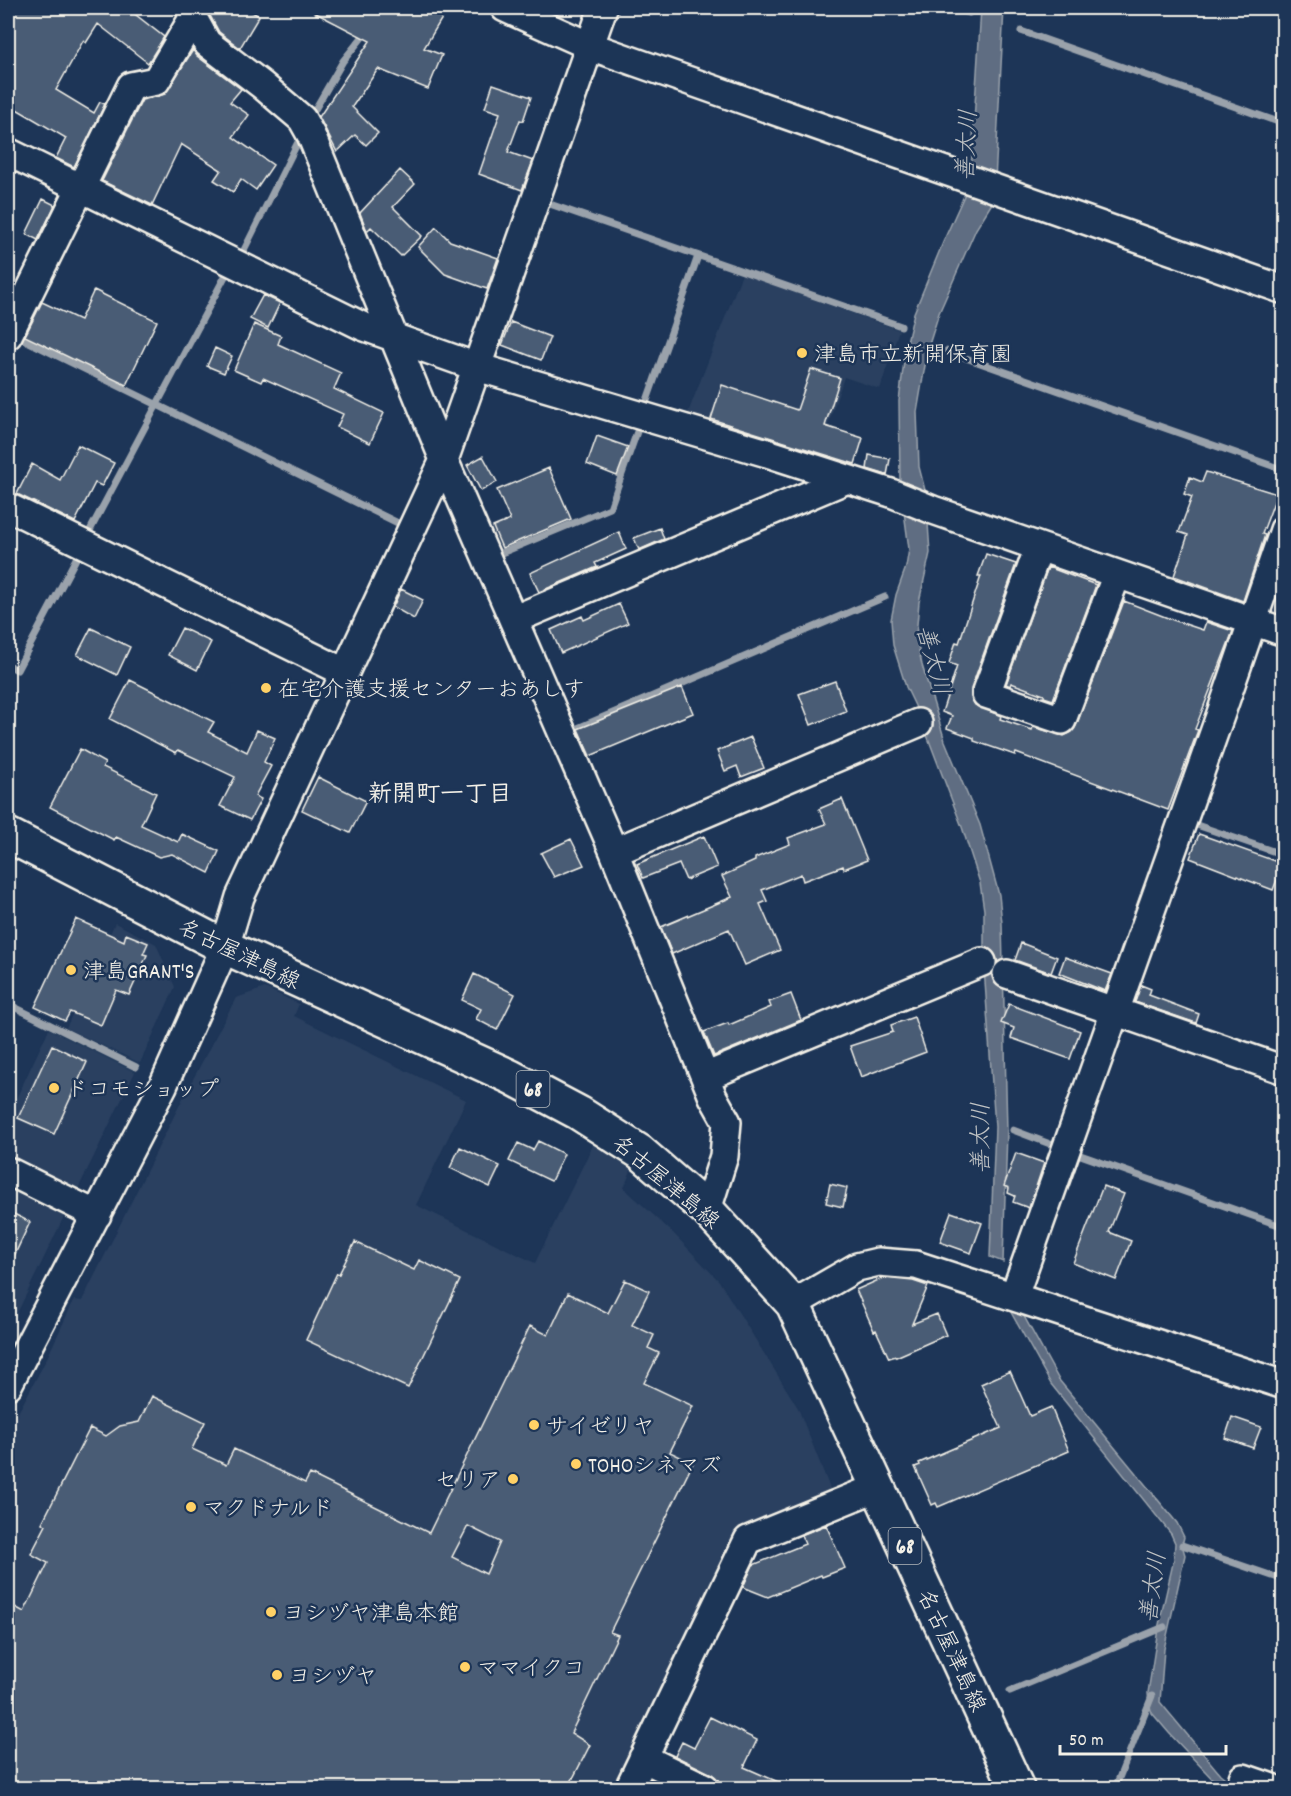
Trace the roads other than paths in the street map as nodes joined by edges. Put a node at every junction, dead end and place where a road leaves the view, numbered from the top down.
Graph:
1 (505, 8) edge
2 (603, 8) edge
3 (191, 13) edge
4 (590, 46) junction
5 (8, 152) edge
6 (80, 188) junction
7 (1284, 290) edge
8 (8, 335) edge
9 (395, 338) junction
10 (477, 367) junction
11 (444, 460) junction
12 (845, 480) junction
13 (8, 507) edge
14 (1284, 530) edge
15 (1039, 547) junction
16 (1117, 574) junction
17 (515, 619) junction
18 (1252, 621) junction
19 (1284, 632) edge
20 (344, 672) junction
21 (918, 723) dead end
22 (8, 835) edge
23 (614, 852) junction
24 (225, 947) junction
25 (982, 962) dead end
26 (1007, 974) dead end
27 (1115, 1011) junction
28 (1284, 1070) edge
29 (705, 1077) junction
30 (8, 1172) edge
31 (707, 1210) junction
32 (97, 1215) junction
33 (1014, 1296) junction
34 (793, 1304) junction
35 (8, 1385) edge
36 (1284, 1385) edge
37 (878, 1487) junction
38 (643, 1758) junction
39 (1243, 1778) dead end
40 (629, 1788) edge
41 (705, 1788) edge
42 (1017, 1788) edge
43 (1272, 1788) edge

1 - 4 street
2 - 4 street
3 - 6 street
3 - 9 street
4 - 7 street
4 - 10 street
5 - 6 street
6 - 8 street
6 - 9 street
9 - 10 street
9 - 11 street
10 - 11 street
10 - 12 street
11 - 17 street
11 - 20 street
12 - 15 street
12 - 17 street
13 - 20 street
14 - 18 street
15 - 16 street
15 - 16 street
16 - 18 street
17 - 23 street
18 - 19 street
18 - 27 street
20 - 24 street
21 - 23 street
22 - 24 main road, 名古屋津島線 / 68
23 - 29 street
24 - 31 main road, 名古屋津島線 / 68
24 - 32 street
25 - 29 street
26 - 27 street
27 - 28 street
27 - 33 street
29 - 31 street
30 - 32 street
31 - 34 main road, 名古屋津島線 / 68
32 - 35 street
33 - 34 street
33 - 36 street
34 - 37 main road, 名古屋津島線 / 68
37 - 38 street
37 - 42 main road, 名古屋津島線 / 68
38 - 40 street
38 - 41 street
39 - 43 street

